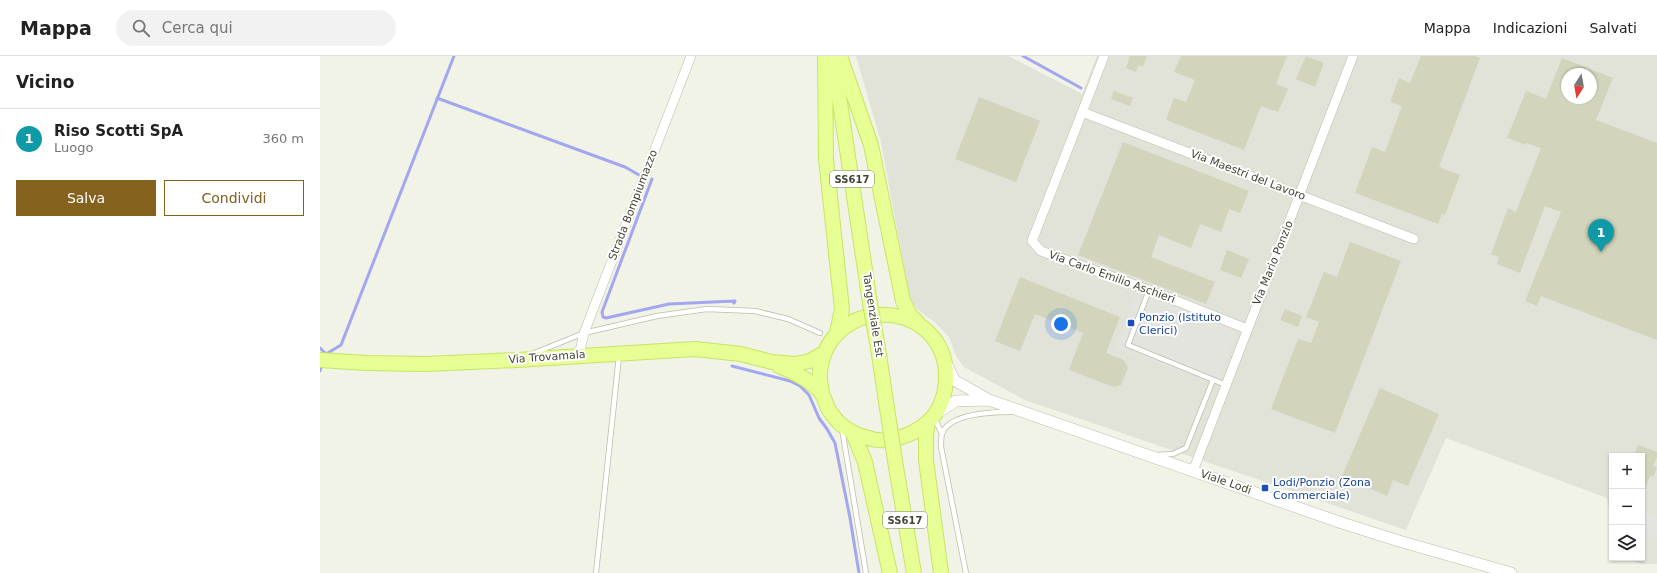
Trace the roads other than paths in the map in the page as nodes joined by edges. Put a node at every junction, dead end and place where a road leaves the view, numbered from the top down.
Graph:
1 (691, 56) edge
2 (825, 56) edge
3 (834, 56) edge
4 (840, 56) edge
5 (1104, 56) edge
6 (1354, 56) edge
7 (1082, 112) junction
8 (1300, 195) junction
9 (1414, 239) dead end
10 (1149, 290) junction
11 (920, 325) junction
12 (1247, 329) junction
13 (584, 332) junction
14 (820, 333) dead end
15 (837, 333) junction
16 (619, 352) junction
17 (824, 353) junction
18 (942, 353) junction
19 (579, 355) junction
20 (320, 360) edge
21 (518, 360) junction
22 (772, 362) junction
23 (1212, 380) junction
24 (1226, 385) junction
25 (822, 393) junction
26 (989, 400) junction
27 (1020, 411) junction
28 (932, 417) junction
29 (841, 424) junction
30 (853, 433) junction
31 (942, 434) junction
32 (1149, 456) junction
33 (1193, 471) junction
34 (596, 573) edge
35 (866, 573) edge
36 (890, 573) edge
37 (914, 573) edge
38 (941, 573) edge
39 (966, 573) edge
40 (1511, 573) edge

1 - 13 street, Strada Bompiumazzo
2 - 15 main road
3 - 37 main road, Tangenziale Est / SS617, bridge
4 - 11 main road
5 - 7 street, Via Carlo Emilio Aschieri
6 - 8 street, Via Mario Ponzio
7 - 8 street, Via Maestri del Lavoro
7 - 10 street, Via Carlo Emilio Aschieri
8 - 9 street, Via Maestri del Lavoro
8 - 12 street, Via Mario Ponzio
10 - 12 street, Via Carlo Emilio Aschieri
10 - 23 lane
11 - 15 main road
11 - 18 main road
12 - 24 street, Via Mario Ponzio
13 - 14 lane
13 - 19 street, Strada Bompiumazzo
13 - 21 lane
15 - 17 main road
16 - 19 main road, Via Trovamala
16 - 22 main road, Via Trovamala
16 - 34 lane
17 - 22 main road, Via Trovamala
17 - 25 main road
18 - 26 street, Viale Lodi
18 - 28 main road
19 - 21 main road, Via Trovamala
20 - 21 main road, Via Trovamala
22 - 25 main road, Via Trovamala
23 - 24 lane
23 - 32 lane
24 - 33 street, Via Mario Ponzio
25 - 29 main road
26 - 27 street, Viale Lodi
26 - 28 street, Viale Lodi
27 - 31 lane
27 - 32 street, Viale Lodi
28 - 30 main road
28 - 31 lane
28 - 38 main road
29 - 30 main road
29 - 35 lane
30 - 36 main road
31 - 39 lane
32 - 33 street, Viale Lodi
33 - 40 street, Viale Lodi

